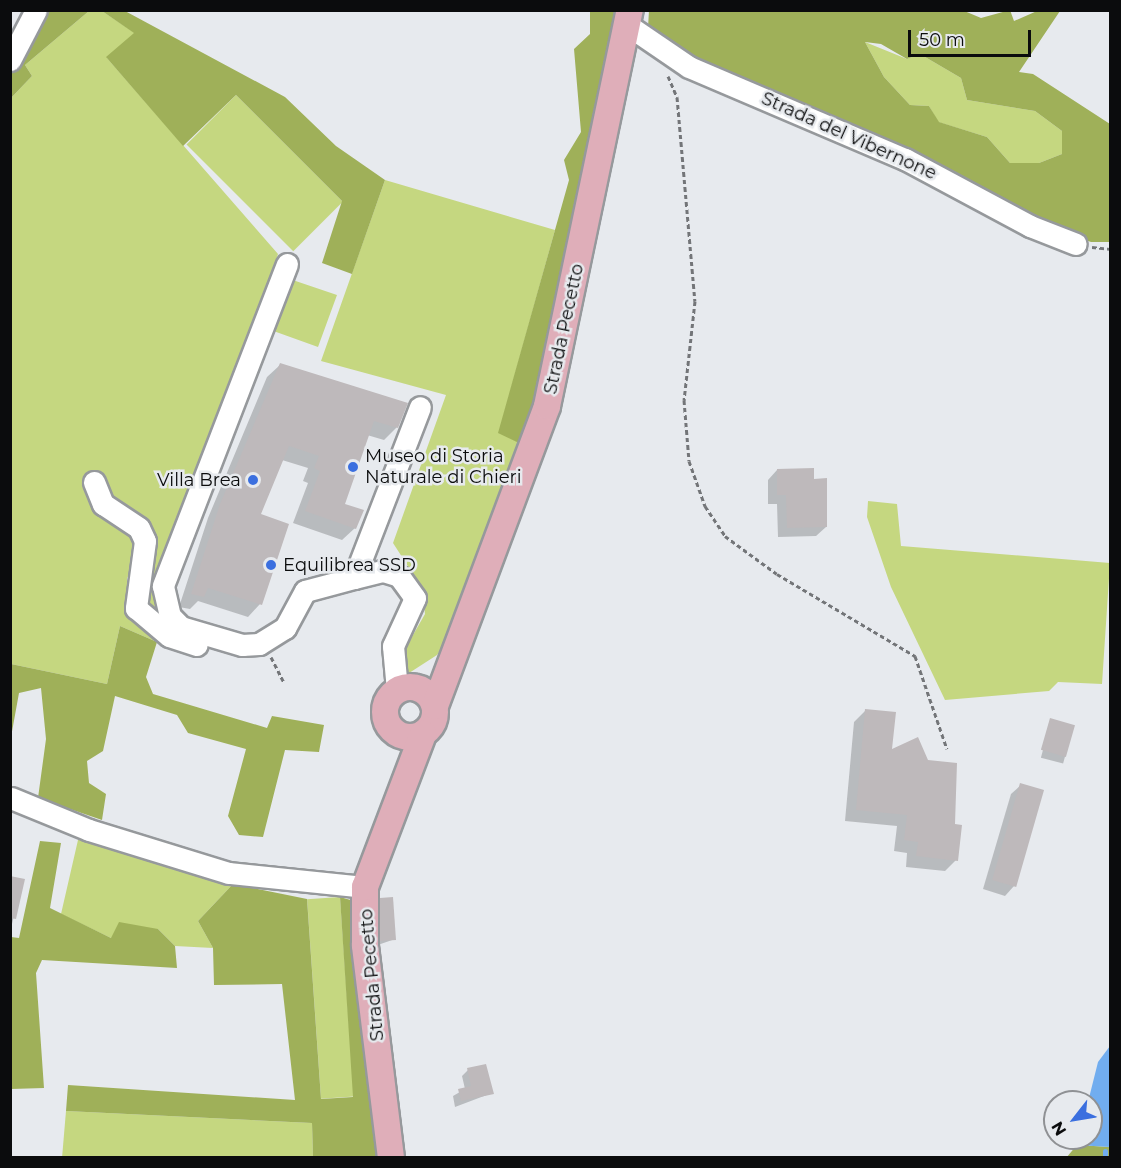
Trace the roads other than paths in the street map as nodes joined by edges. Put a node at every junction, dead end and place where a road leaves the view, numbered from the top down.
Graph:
1 (36, 10) edge
2 (628, 17) edge
3 (10, 60) edge
4 (1076, 244) dead end
5 (286, 264) dead end
6 (420, 407) dead end
7 (94, 482) dead end
8 (354, 578) junction
9 (461, 636) junction
10 (227, 641) junction
11 (404, 688) junction
12 (435, 706) junction
13 (394, 731) junction
14 (423, 734) junction
15 (397, 796) junction
16 (11, 798) edge
17 (365, 887) junction
18 (391, 1158) edge

1 - 3 street
2 - 4 street, Strada del Vibernone
2 - 9 main road, Strada Pecetto
5 - 10 street
6 - 8 street
7 - 10 street
8 - 10 street
8 - 11 street
9 - 11 main road, Strada Pecetto
9 - 12 main road, Strada Pecetto
11 - 12 main road
11 - 13 main road, Strada Pecetto
12 - 14 main road, Strada Pecetto
13 - 14 main road
13 - 15 main road, Strada Pecetto
14 - 15 main road, Strada Pecetto
15 - 17 main road, Strada Pecetto
16 - 17 street
17 - 18 main road, Strada Pecetto

